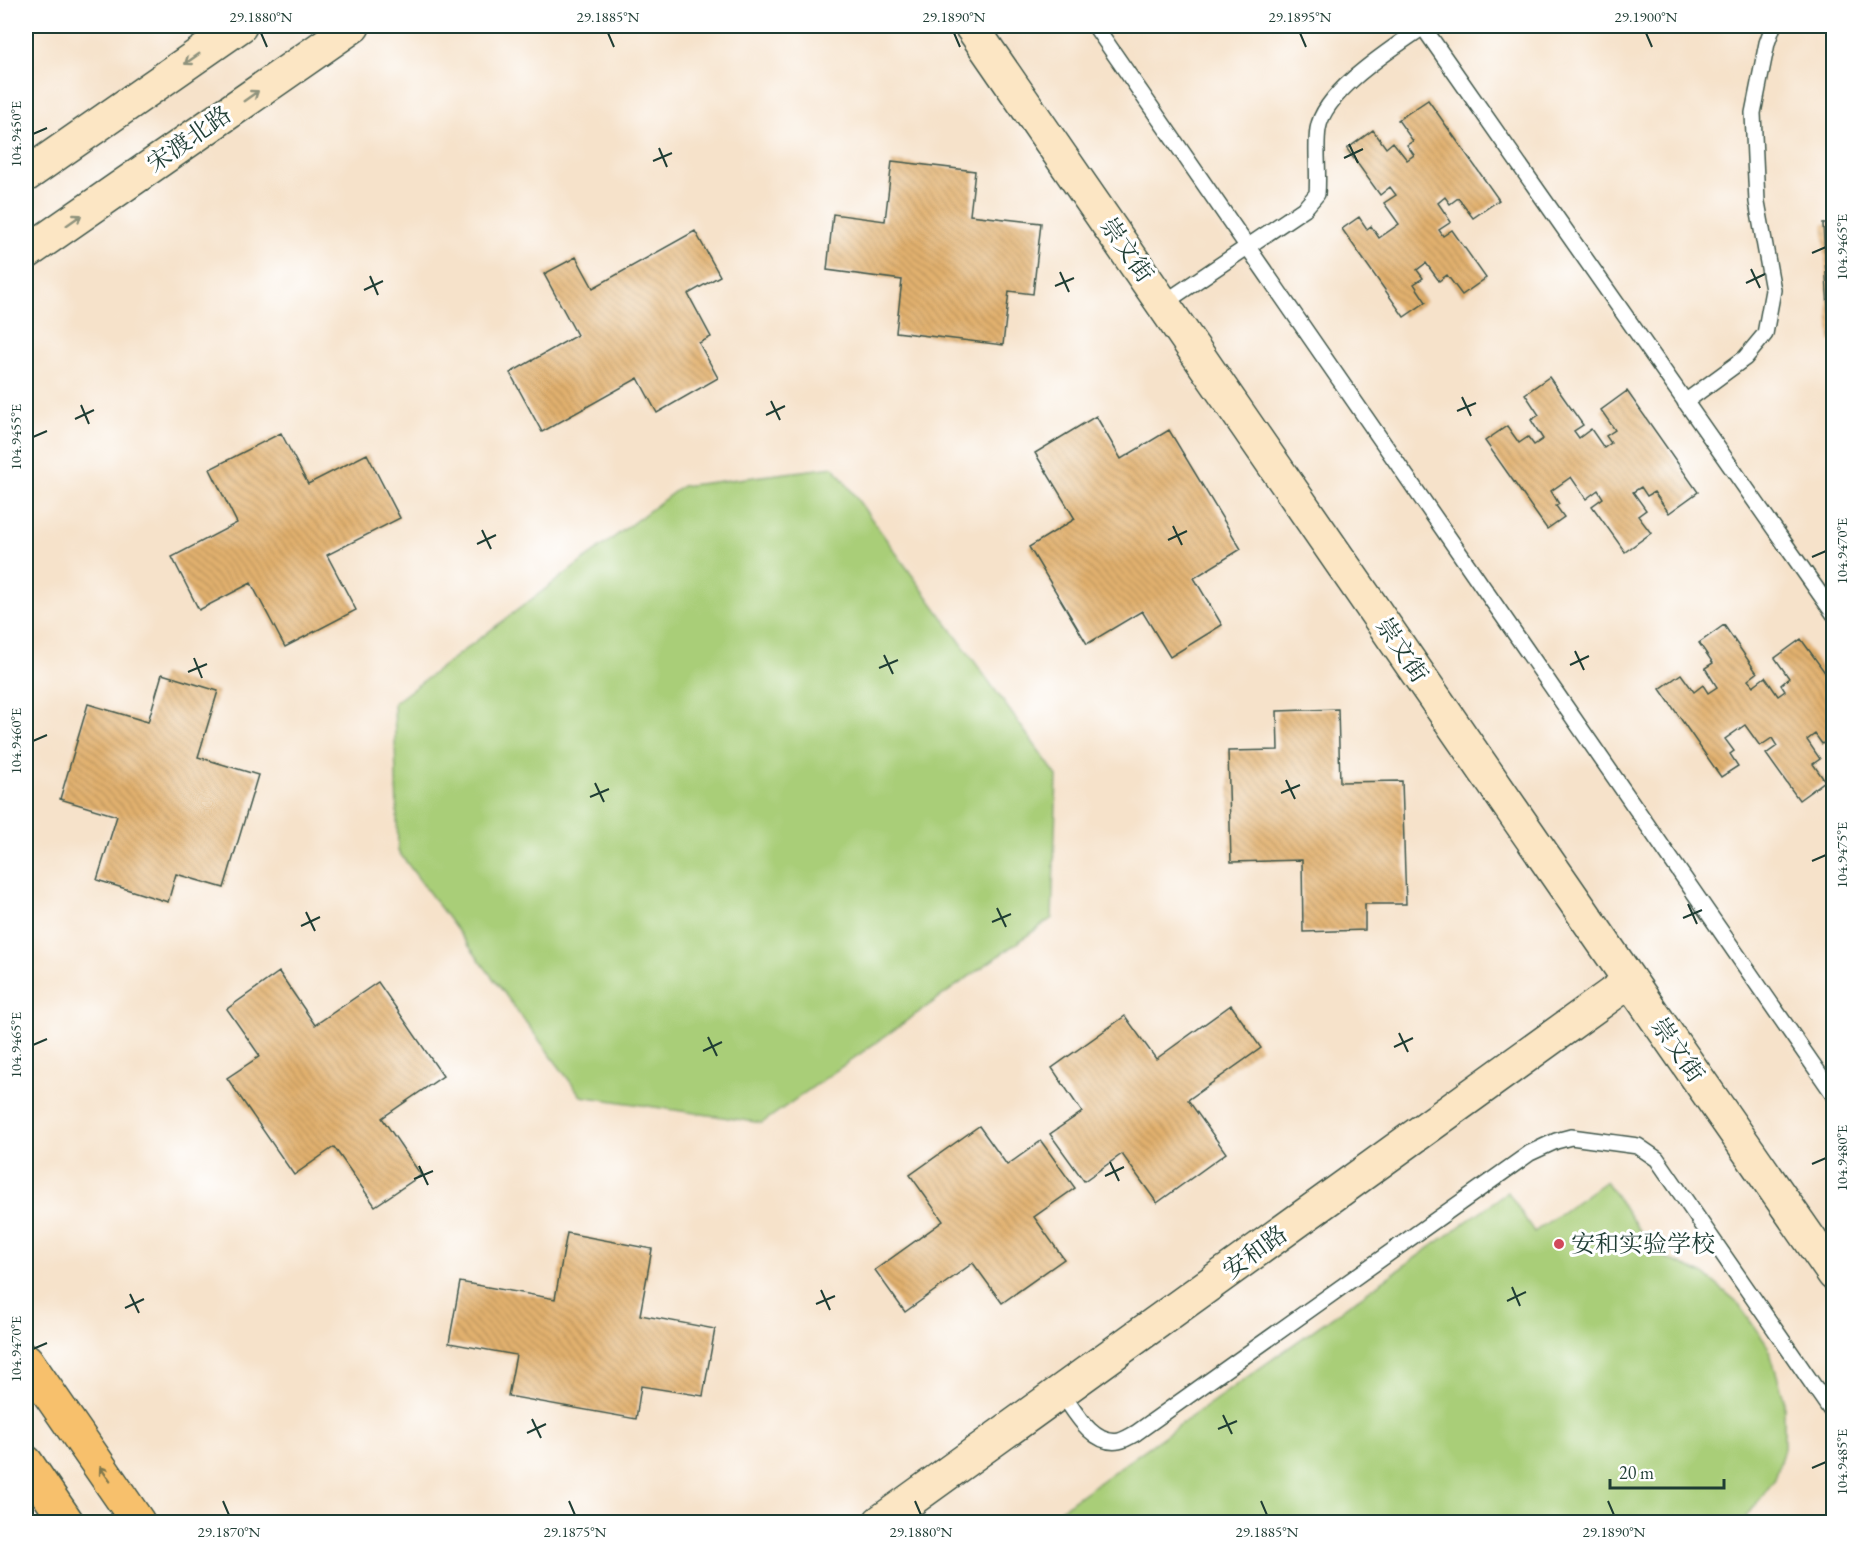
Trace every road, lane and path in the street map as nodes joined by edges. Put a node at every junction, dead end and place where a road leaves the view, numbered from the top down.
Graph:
1 (240, 26) edge
2 (352, 26) edge
3 (971, 26) edge
4 (1095, 26) edge
5 (1422, 26) edge
6 (1773, 26) edge
7 (26, 175) edge
8 (1248, 246) junction
9 (26, 253) edge
10 (1164, 303) junction
11 (1685, 402) junction
12 (1833, 614) edge
13 (1630, 981) junction
14 (1833, 1095) edge
15 (1833, 1274) edge
16 (26, 1360) edge
17 (1061, 1392) junction
18 (1833, 1415) edge
19 (26, 1462) edge
20 (67, 1522) edge
21 (138, 1522) edge
22 (880, 1522) edge

1 -> 7 street
9 -> 2 street, 宋渡北路
3 - 10 street, 崇文街
4 - 8 lane
5 - 8 lane
5 - 11 lane
6 - 11 lane
8 - 10 lane
8 - 14 lane
10 - 13 street, 崇文街
11 - 12 lane
13 - 15 street, 崇文街
13 - 17 street, 安和路
21 -> 16 main road
17 - 18 lane
17 - 22 street, 安和路
19 - 20 main road

